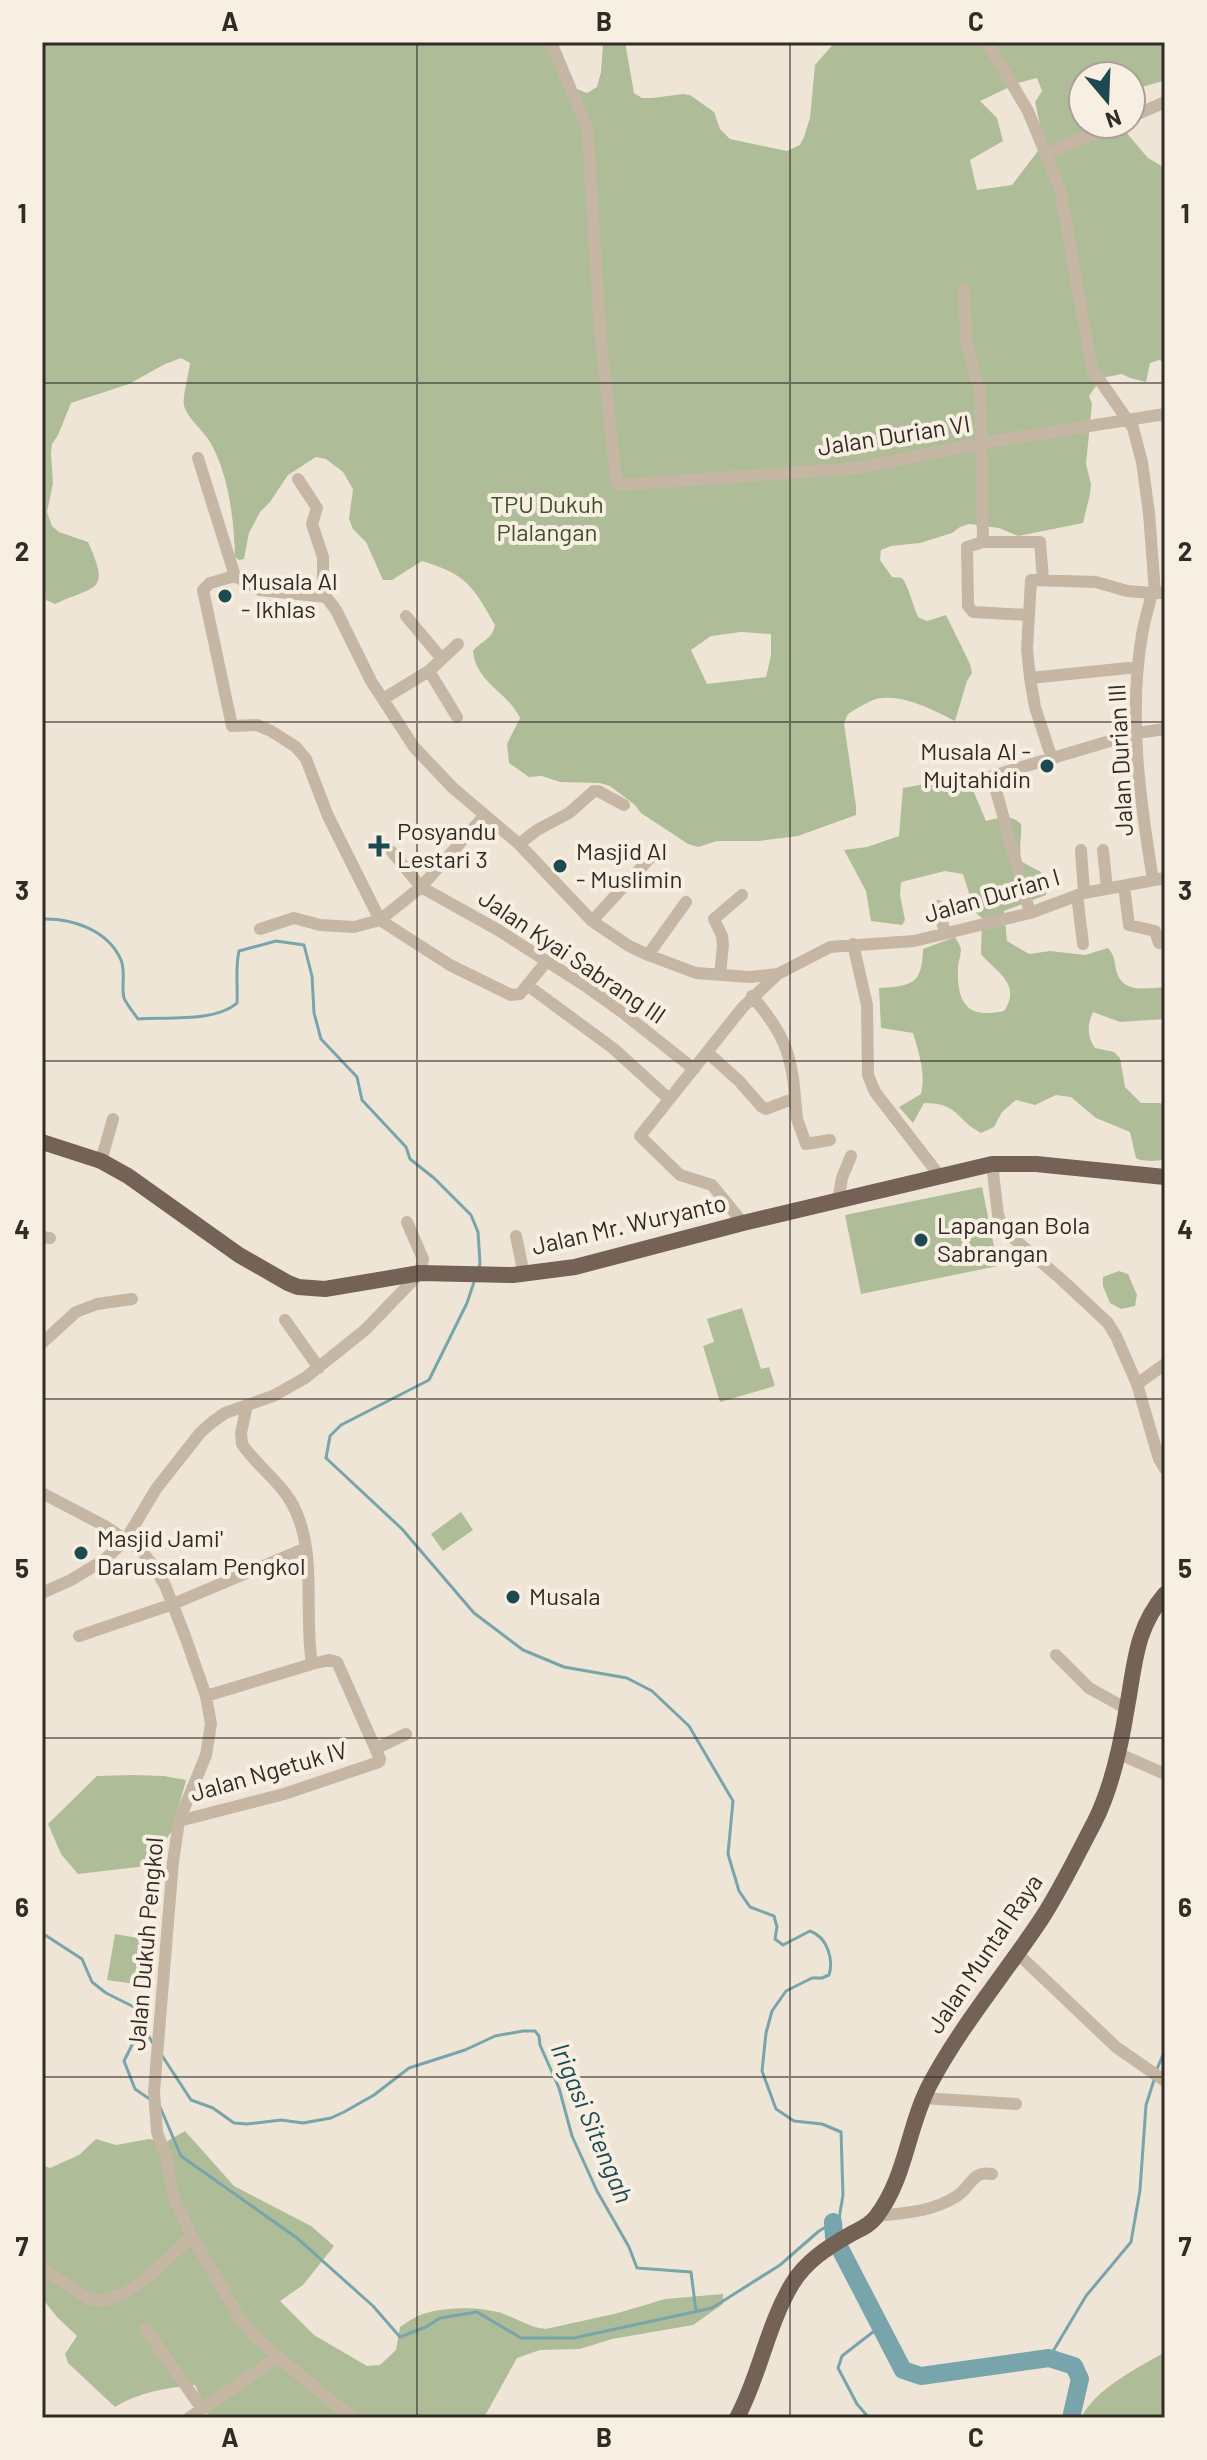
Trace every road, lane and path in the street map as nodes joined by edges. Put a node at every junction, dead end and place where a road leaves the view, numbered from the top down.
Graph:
1 (551, 42) edge
2 (987, 42) edge
3 (1078, 140) edge
4 (1046, 154) junction
5 (964, 290) dead end
6 (1165, 414) edge
7 (1128, 420) junction
8 (982, 443) junction
9 (198, 458) dead end
10 (298, 479) dead end
11 (983, 542) junction
12 (235, 576) junction
13 (1043, 580) junction
14 (1157, 593) edge
15 (326, 597) junction
16 (1029, 615) junction
17 (406, 616) dead end
18 (458, 644) dead end
19 (442, 659) junction
20 (1138, 667) junction
21 (429, 671) junction
22 (1029, 673) junction
23 (383, 699) junction
24 (457, 717) dead end
25 (1165, 729) edge
26 (1137, 733) junction
27 (1052, 759) junction
28 (624, 805) dead end
29 (485, 815) junction
30 (519, 844) junction
31 (1081, 850) dead end
32 (1103, 850) dead end
33 (392, 852) dead end
34 (650, 858) dead end
35 (1159, 879) edge
36 (1124, 886) junction
37 (421, 887) junction
38 (1107, 889) junction
39 (1080, 894) junction
40 (742, 895) dead end
41 (686, 902) dead end
42 (938, 906) dead end
43 (1030, 913) junction
44 (380, 920) junction
45 (592, 921) junction
46 (260, 929) dead end
47 (945, 933) junction
48 (1159, 943) dead end
49 (853, 944) junction
50 (1083, 944) dead end
51 (648, 955) junction
52 (546, 962) junction
53 (778, 974) junction
54 (720, 975) junction
55 (527, 985) junction
56 (752, 996) junction
57 (708, 1053) junction
58 (694, 1069) junction
59 (795, 1098) junction
60 (669, 1099) junction
61 (113, 1119) dead end
62 (830, 1140) dead end
63 (42, 1142) edge
64 (851, 1156) dead end
65 (101, 1161) junction
66 (992, 1164) junction
67 (939, 1175) junction
68 (1165, 1177) edge
69 (838, 1201) junction
70 (407, 1222) dead end
71 (743, 1223) junction
72 (516, 1236) dead end
73 (420, 1273) junction
74 (524, 1275) junction
75 (132, 1299) dead end
76 (285, 1320) dead end
77 (42, 1343) edge
78 (1165, 1364) edge
79 (319, 1368) junction
80 (1137, 1384) junction
81 (247, 1405) junction
82 (1165, 1469) edge
83 (42, 1493) edge
84 (125, 1541) junction
85 (306, 1548) junction
86 (42, 1593) edge
87 (1165, 1594) edge
88 (173, 1604) junction
89 (79, 1636) dead end
90 (1056, 1655) dead end
91 (312, 1664) junction
92 (206, 1696) junction
93 (1127, 1709) junction
94 (406, 1734) dead end
95 (377, 1748) junction
96 (1117, 1753) junction
97 (1165, 1774) edge
98 (179, 1821) junction
99 (1017, 1953) junction
100 (1165, 2081) edge
101 (923, 2098) junction
102 (1016, 2104) dead end
103 (992, 2174) dead end
104 (876, 2216) junction
105 (192, 2236) junction
106 (42, 2268) edge
107 (146, 2329) dead end
108 (278, 2357) junction
109 (202, 2409) junction
110 (189, 2418) edge
111 (352, 2418) edge
112 (737, 2418) edge

1 - 8 street, Jalan Durian VI
2 - 4 street, Jalan Durian III
3 - 4 street
4 - 7 street, Jalan Durian III
5 - 8 street
6 - 7 street, Jalan Durian VI
7 - 8 street, Jalan Durian VI
7 - 14 street, Jalan Durian III
8 - 11 street
9 - 12 street
10 - 15 street
11 - 13 street
11 - 16 street
12 - 15 street
12 - 44 street
13 - 14 street
13 - 16 street
14 - 20 street, Jalan Durian III
15 - 23 street
16 - 22 street
17 - 19 street
18 - 19 street
19 - 21 street
20 - 22 street
20 - 26 street, Jalan Durian III
21 - 23 street
21 - 24 street
22 - 27 street
23 - 29 street
25 - 26 street
26 - 27 street
26 - 35 street, Jalan Durian III
27 - 43 street
28 - 30 street
29 - 30 street
29 - 37 street
30 - 45 street
31 - 39 street
32 - 38 street
33 - 37 street
34 - 45 street
35 - 36 street, Jalan Durian I
36 - 38 street, Jalan Durian I
36 - 48 street
37 - 44 street
37 - 52 street, Jalan Kyai Sabrang III
38 - 39 street, Jalan Durian I
39 - 43 street, Jalan Durian I
39 - 50 street
40 - 54 street
41 - 51 street
42 - 47 street
43 - 47 street, Jalan Durian I
44 - 46 street
44 - 55 street
45 - 51 street
47 - 49 street, Jalan Durian I
49 - 53 street, Jalan Durian I
49 - 67 street
51 - 54 street
52 - 55 street
52 - 58 street, Jalan Kyai Sabrang III
53 - 54 street
53 - 56 street
55 - 60 street
56 - 57 street
56 - 59 street
57 - 58 street
57 - 59 street
58 - 60 street
59 - 62 street
60 - 71 street
61 - 65 street
63 - 65 main road, Jalan Mr. Wuryanto
64 - 69 street
65 - 73 main road, Jalan Mr. Wuryanto
66 - 67 main road, Jalan Mr. Wuryanto
66 - 68 main road, Jalan Mr. Wuryanto
66 - 80 street
67 - 69 main road, Jalan Mr. Wuryanto
69 - 71 main road, Jalan Mr. Wuryanto
70 - 73 street
71 - 74 main road, Jalan Mr. Wuryanto
72 - 74 street
73 - 74 main road, Jalan Mr. Wuryanto
73 - 79 street
75 - 77 street
76 - 79 street
78 - 80 street
79 - 81 street
80 - 82 street
81 - 84 street
81 - 85 street
83 - 84 street, Jalan Dukuh Pengkol
84 - 86 street
84 - 88 street, Jalan Dukuh Pengkol
85 - 88 street
85 - 91 street
87 - 93 main road, Jalan Muntal Raya
88 - 89 street
88 - 92 street, Jalan Dukuh Pengkol
90 - 93 street
91 - 92 street
91 - 95 street, Jalan Ngetuk IV
92 - 98 street, Jalan Dukuh Pengkol
93 - 96 main road, Jalan Muntal Raya
94 - 95 street
95 - 98 street, Jalan Ngetuk IV
96 - 97 street
96 - 99 main road, Jalan Muntal Raya
98 - 105 street, Jalan Dukuh Pengkol
99 - 100 street
99 - 101 main road, Jalan Muntal Raya
101 - 102 street
101 - 104 main road, Jalan Muntal Raya
103 - 104 street
104 - 112 main road, Jalan Muntal Raya
105 - 106 street
105 - 108 street, Jalan Dukuh Pengkol
107 - 109 street
108 - 109 street
108 - 111 street, Jalan Dukuh Pengkol
109 - 110 street

